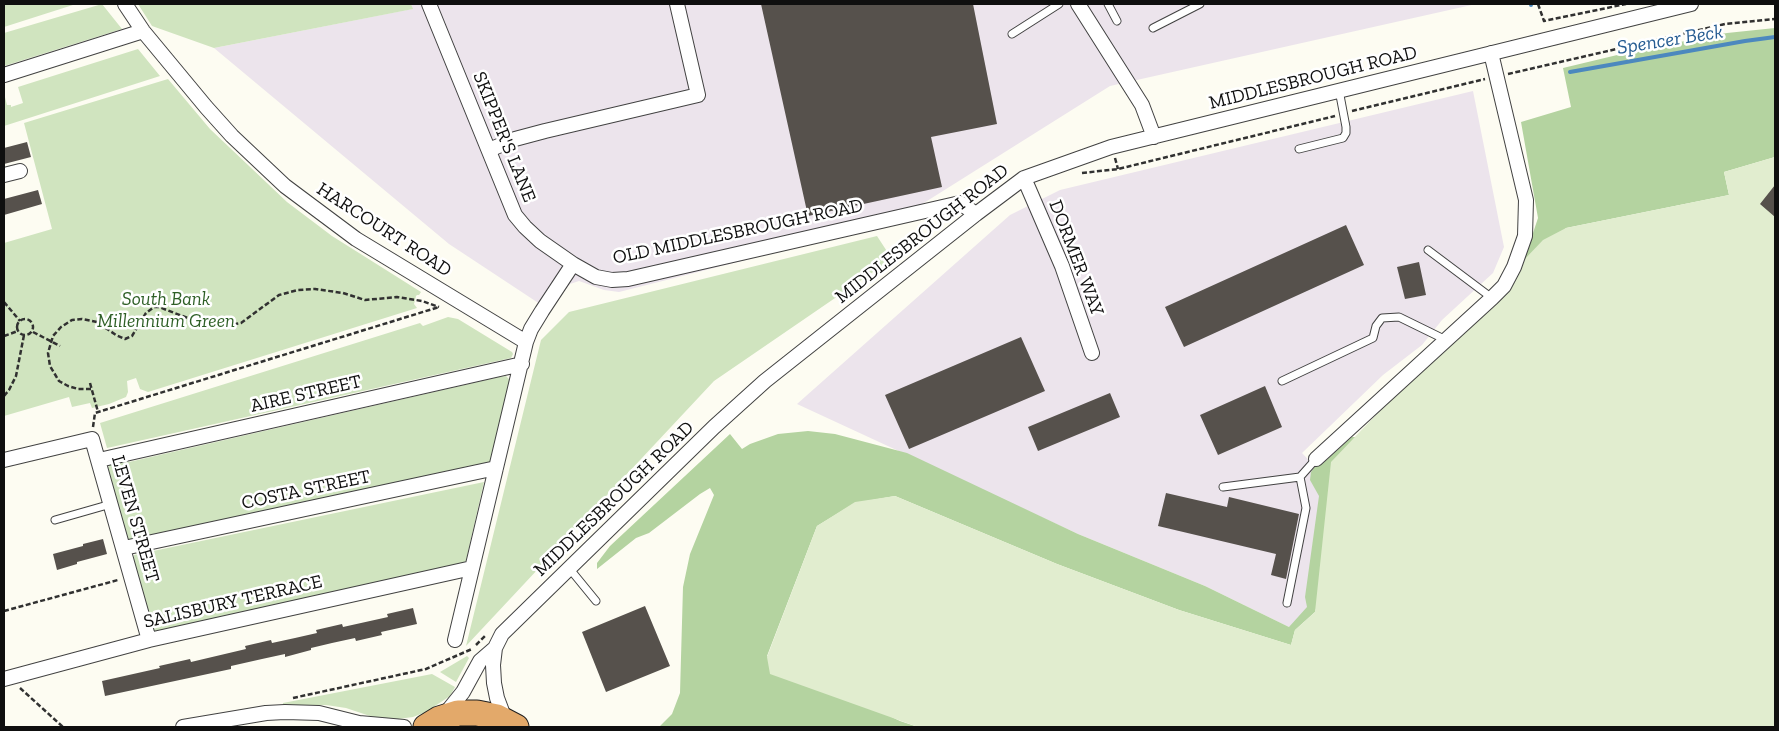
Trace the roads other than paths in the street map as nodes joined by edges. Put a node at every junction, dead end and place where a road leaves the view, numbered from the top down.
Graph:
1 (125, 4) edge
2 (429, 4) edge
3 (678, 4) edge
4 (1059, 4) edge
5 (1078, 4) edge
6 (1108, 4) edge
7 (1200, 4) edge
8 (1691, 4) edge
9 (1117, 20) dead end
10 (1153, 28) dead end
11 (143, 31) junction
12 (1012, 34) dead end
13 (1491, 54) junction
14 (4, 76) edge
15 (1338, 90) junction
16 (1154, 137) junction
17 (1299, 149) dead end
18 (489, 150) junction
19 (20, 171) dead end
20 (4, 175) edge
21 (1024, 178) junction
22 (976, 214) junction
23 (1428, 250) dead end
24 (573, 264) junction
25 (1492, 298) junction
26 (1447, 340) junction
27 (526, 342) junction
28 (1092, 353) dead end
29 (522, 364) junction
30 (1282, 381) dead end
31 (4, 460) edge
32 (98, 460) junction
33 (1316, 460) joint
34 (496, 468) junction
35 (1300, 477) junction
36 (1223, 487) dead end
37 (111, 504) junction
38 (55, 520) dead end
39 (124, 548) junction
40 (472, 568) junction
41 (569, 568) junction
42 (596, 601) dead end
43 (1287, 603) dead end
44 (149, 640) junction
45 (455, 640) dead end
46 (495, 648) junction
47 (9, 677) edge
48 (432, 723) edge
49 (361, 725) edge
50 (513, 726) edge
51 (182, 727) edge
52 (404, 727) edge

1 - 11 street
2 - 18 street, SKIPPER'S LANE
3 - 18 street
4 - 12 lane
5 - 16 street
6 - 9 lane
7 - 10 lane
8 - 13 street, MIDDLESBROUGH ROAD
11 - 14 street
11 - 27 street, HARCOURT ROAD
13 - 15 street, MIDDLESBROUGH ROAD
13 - 25 street
15 - 16 street, MIDDLESBROUGH ROAD
15 - 17 lane
16 - 21 street, MIDDLESBROUGH ROAD
18 - 24 street, SKIPPER'S LANE
19 - 20 street
21 - 22 street, MIDDLESBROUGH ROAD
21 - 28 street, DORMER WAY
22 - 24 street, OLD MIDDLESBROUGH ROAD
22 - 41 street, MIDDLESBROUGH ROAD
23 - 25 lane
24 - 27 street
25 - 26 street
26 - 30 lane
26 - 33 street
27 - 29 street
29 - 32 street, AIRE STREET
29 - 34 street
31 - 32 street, LEVEN STREET
32 - 37 street, LEVEN STREET
33 - 35 lane
34 - 39 street, COSTA STREET
34 - 40 street
35 - 36 lane
35 - 43 lane
37 - 38 lane
37 - 39 street, LEVEN STREET
39 - 44 street, LEVEN STREET
40 - 44 street, SALISBURY TERRACE
40 - 45 street
41 - 42 lane
41 - 46 street, MIDDLESBROUGH ROAD
44 - 47 street, SALISBURY TERRACE
46 - 48 street, MIDDLESBROUGH ROAD
46 - 50 street, MIDDLESBROUGH ROAD
48 - 50 highway
49 - 51 street
49 - 52 street

